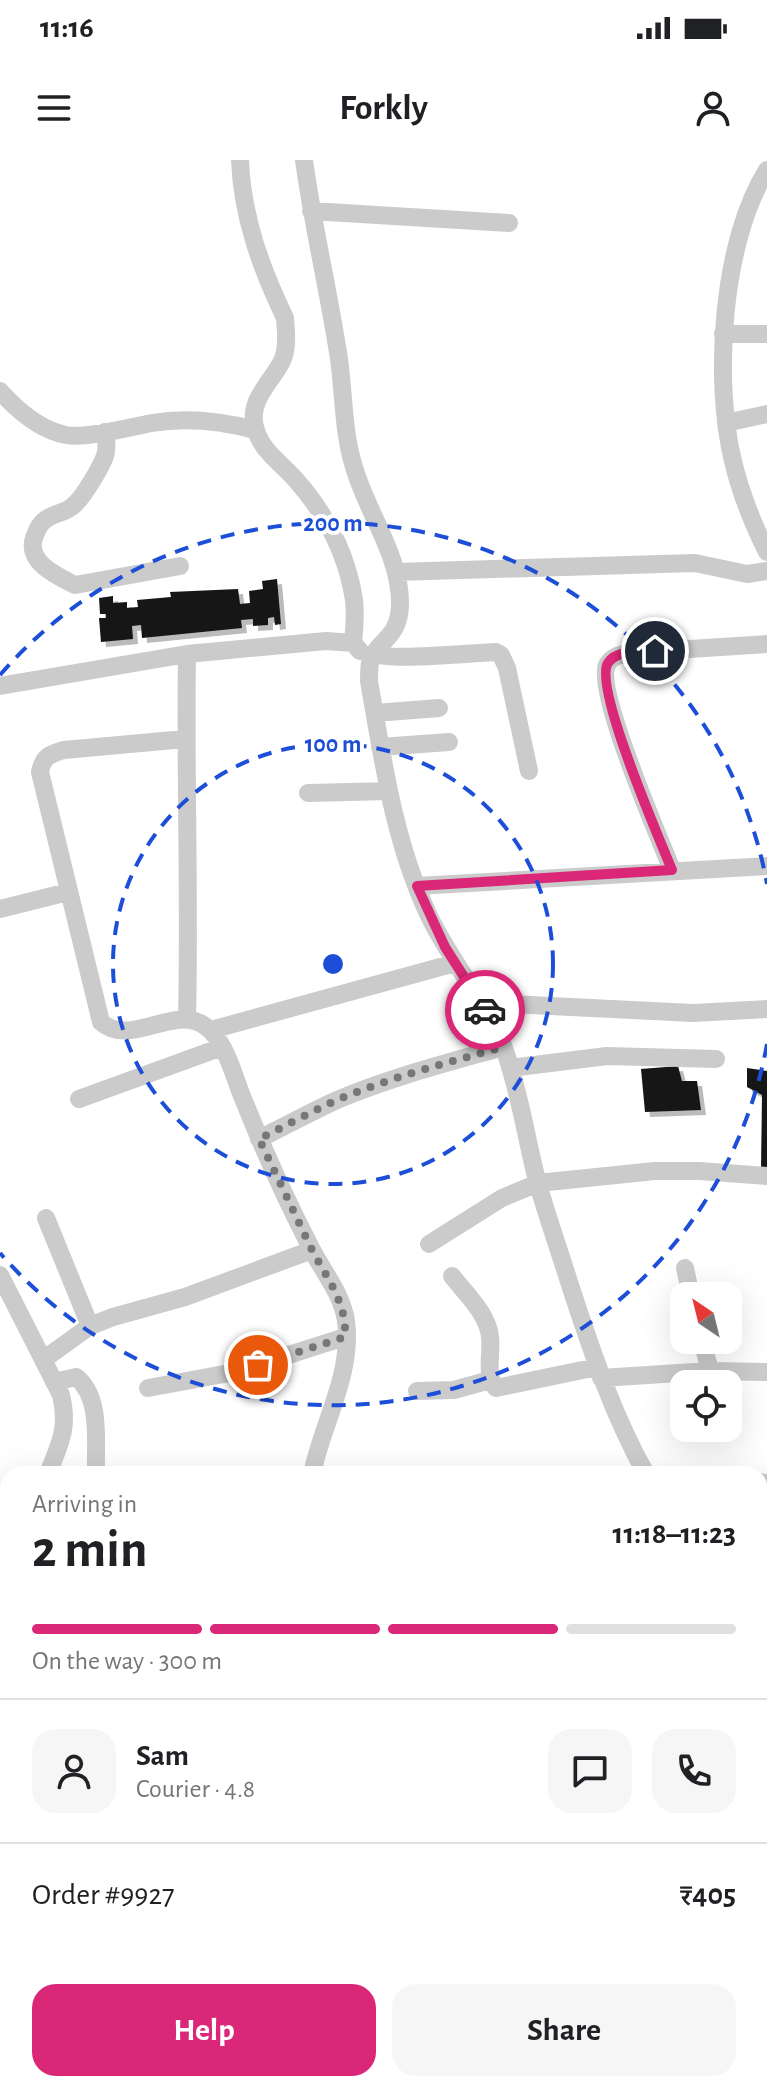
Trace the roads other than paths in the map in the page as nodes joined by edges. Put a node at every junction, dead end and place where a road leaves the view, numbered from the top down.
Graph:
1 (240, 160) edge
2 (304, 160) edge
3 (767, 170) edge
4 (311, 211) junction
5 (509, 223) dead end
6 (723, 334) junction
7 (767, 334) edge
8 (0, 391) edge
9 (767, 414) edge
10 (726, 423) junction
11 (255, 430) junction
12 (105, 432) junction
13 (767, 552) edge
14 (180, 566) dead end
15 (767, 571) edge
16 (396, 572) junction
17 (353, 643) junction
18 (767, 644) edge
19 (187, 654) junction
20 (373, 658) junction
21 (0, 686) edge
22 (439, 708) dead end
23 (375, 713) junction
24 (185, 739) junction
25 (449, 742) dead end
26 (380, 747) junction
27 (529, 771) dead end
28 (389, 791) junction
29 (308, 793) dead end
30 (672, 870) junction
31 (766, 870) edge
32 (417, 886) junction
33 (68, 892) junction
34 (0, 909) edge
35 (455, 963) junction
36 (767, 1009) edge
37 (484, 1010) junction
38 (187, 1019) junction
39 (211, 1030) junction
40 (222, 1047) junction
41 (503, 1047) junction
42 (716, 1059) dead end
43 (510, 1068) junction
44 (79, 1099) dead end
45 (259, 1139) junction
46 (767, 1176) edge
47 (538, 1183) junction
48 (46, 1218) dead end
49 (429, 1244) dead end
50 (312, 1250) junction
51 (685, 1268) dead end
52 (0, 1275) edge
53 (452, 1276) dead end
54 (688, 1282) edge
55 (90, 1326) junction
56 (345, 1337) junction
57 (43, 1360) junction
58 (670, 1372) edge
59 (742, 1372) edge
60 (767, 1372) edge
61 (599, 1373) junction
62 (490, 1380) junction
63 (54, 1382) junction
64 (148, 1388) dead end
65 (417, 1391) dead end
66 (51, 1466) edge
67 (96, 1466) edge
68 (314, 1466) edge
69 (642, 1466) edge

1 - 11 street
2 - 4 street
3 - 6 street
4 - 5 street
4 - 16 street
6 - 7 street
6 - 10 street
8 - 12 street
9 - 10 street
10 - 13 street
11 - 12 street
11 - 17 street
12 - 14 street
15 - 16 street
16 - 20 street
17 - 19 street
17 - 20 street
18 - 30 street
19 - 21 street
19 - 24 street
20 - 23 street
20 - 27 street
22 - 23 street
23 - 26 street
24 - 33 street
24 - 38 street
25 - 26 street
26 - 28 street
28 - 29 street
28 - 32 street
30 - 31 street
30 - 32 street
32 - 35 street
33 - 34 street
33 - 38 street
35 - 37 street
35 - 39 street
36 - 37 street
37 - 41 street
38 - 39 street
39 - 40 street
40 - 44 street
40 - 45 street
41 - 43 street
41 - 45 street
42 - 43 street
43 - 47 street
45 - 50 street
46 - 47 street
47 - 49 street
47 - 61 street
48 - 55 street
50 - 55 street
50 - 56 street
51 - 54 street
52 - 57 street
53 - 62 street
55 - 57 street
56 - 64 street
56 - 68 street
57 - 63 street
58 - 61 street
59 - 60 street
61 - 62 street
61 - 69 street
62 - 65 street
63 - 66 street
63 - 67 street

